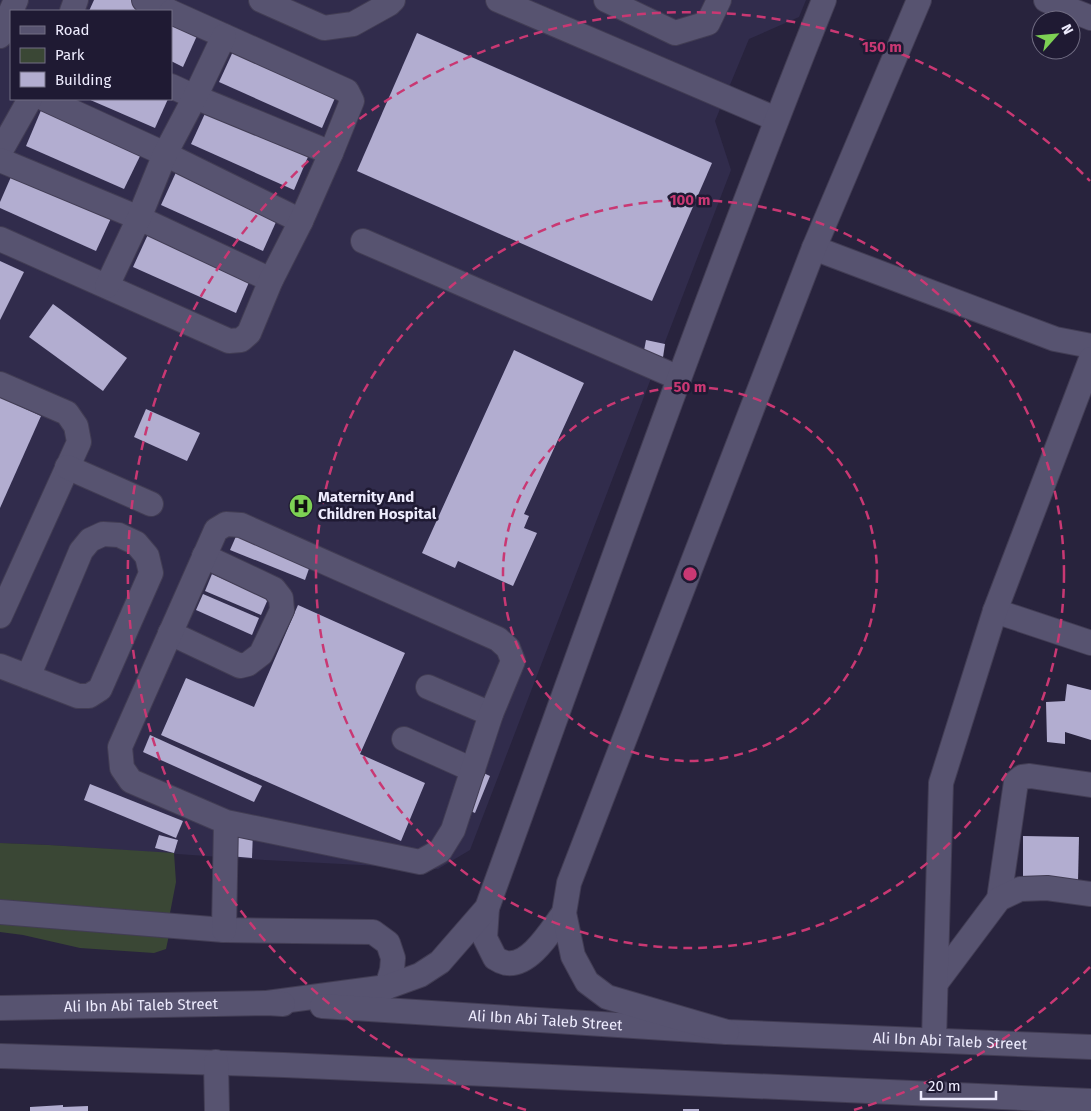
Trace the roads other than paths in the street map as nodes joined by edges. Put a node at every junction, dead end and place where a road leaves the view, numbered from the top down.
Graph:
1 (144, 0) edge
2 (261, 0) edge
3 (393, 0) edge
4 (498, 0) edge
5 (606, 0) edge
6 (719, 0) edge
7 (824, 0) edge
8 (919, 0) edge
9 (1046, 0) edge
10 (166, 10) edge
11 (172, 13) edge
12 (1091, 18) edge
13 (224, 36) junction
14 (172, 86) edge
15 (195, 97) junction
16 (29, 100) edge
17 (47, 100) edge
18 (776, 119) junction
19 (0, 152) edge
20 (331, 153) junction
21 (164, 154) junction
22 (0, 160) edge
23 (139, 218) junction
24 (301, 221) junction
25 (0, 239) edge
26 (363, 242) dead end
27 (814, 248) junction
28 (271, 280) junction
29 (107, 286) junction
30 (1091, 346) edge
31 (1091, 359) edge
32 (679, 378) junction
33 (0, 384) edge
34 (67, 467) junction
35 (151, 504) dead end
36 (204, 556) junction
37 (995, 611) junction
38 (0, 616) edge
39 (170, 632) junction
40 (1091, 643) edge
41 (0, 666) edge
42 (28, 677) junction
43 (428, 687) dead end
44 (492, 714) junction
45 (404, 739) dead end
46 (473, 770) junction
47 (1091, 785) edge
48 (226, 822) junction
49 (1091, 894) edge
50 (1000, 899) junction
51 (487, 908) junction
52 (0, 912) edge
53 (564, 913) junction
54 (224, 930) junction
55 (936, 983) junction
56 (387, 987) junction
57 (267, 1003) junction
58 (0, 1008) edge
59 (727, 1032) junction
60 (934, 1040) junction
61 (1091, 1047) edge
62 (10, 1056) edge
63 (216, 1062) junction
64 (0, 1073) edge
65 (1091, 1101) edge
66 (216, 1111) edge

1 - 10 street
2 - 3 street
4 - 18 street
5 - 6 street
7 - 18 street
8 - 27 street
9 - 12 street
11 - 13 street
13 - 15 street
13 - 20 street
14 - 15 street
15 - 20 street
15 - 21 street
16 - 19 street
17 - 21 street
18 - 32 street
20 - 24 street
21 - 23 street
21 - 24 street
22 - 23 street
23 - 28 street
23 - 29 street
24 - 28 street
25 - 29 street
26 - 32 street
27 - 30 street
27 - 53 street
28 - 29 street
31 - 37 street
32 - 51 street
33 - 34 street
34 - 35 street
34 - 38 street
36 - 39 street
36 - 39 street
36 - 44 street
37 - 40 street
37 - 55 street
39 - 48 street
41 - 42 street
42 - 42 street
43 - 44 street
44 - 46 street
45 - 46 street
46 - 48 street
47 - 50 street
48 - 54 street
49 - 50 street
50 - 55 street
51 - 53 street
51 - 56 street
52 - 54 street
53 - 59 street
54 - 56 street
55 - 60 street
56 - 57 street
57 - 58 street, Ali Ibn Abi Taleb Street
57 - 59 street, Ali Ibn Abi Taleb Street
59 - 60 street, Ali Ibn Abi Taleb Street
60 - 61 street, Ali Ibn Abi Taleb Street
62 - 63 street
62 - 64 street
63 - 65 street
63 - 66 street

